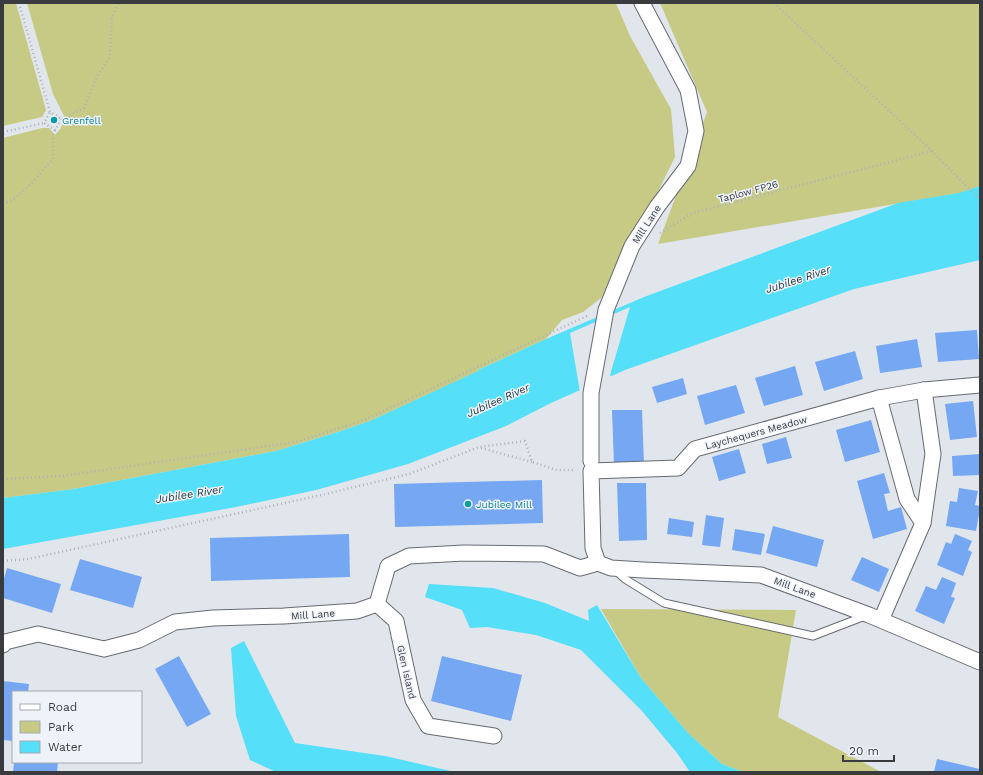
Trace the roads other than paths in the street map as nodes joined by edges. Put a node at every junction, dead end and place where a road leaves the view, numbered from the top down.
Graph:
1 (642, 3) edge
2 (980, 385) edge
3 (924, 390) junction
4 (879, 398) junction
5 (591, 466) junction
6 (923, 523) junction
7 (605, 565) junction
8 (377, 604) junction
9 (875, 617) junction
10 (3, 645) edge
11 (980, 662) edge
12 (494, 736) dead end

1 - 5 street, Mill Lane
2 - 3 street, Laychequers Meadow
3 - 4 street, Laychequers Meadow
3 - 6 street
4 - 5 street, Laychequers Meadow
4 - 6 street
5 - 7 street, Mill Lane
6 - 9 street
7 - 8 street, Mill Lane
7 - 9 street, Mill Lane
7 - 9 lane
8 - 10 street, Mill Lane
8 - 12 street, Glen Island
9 - 11 street, Mill Lane

